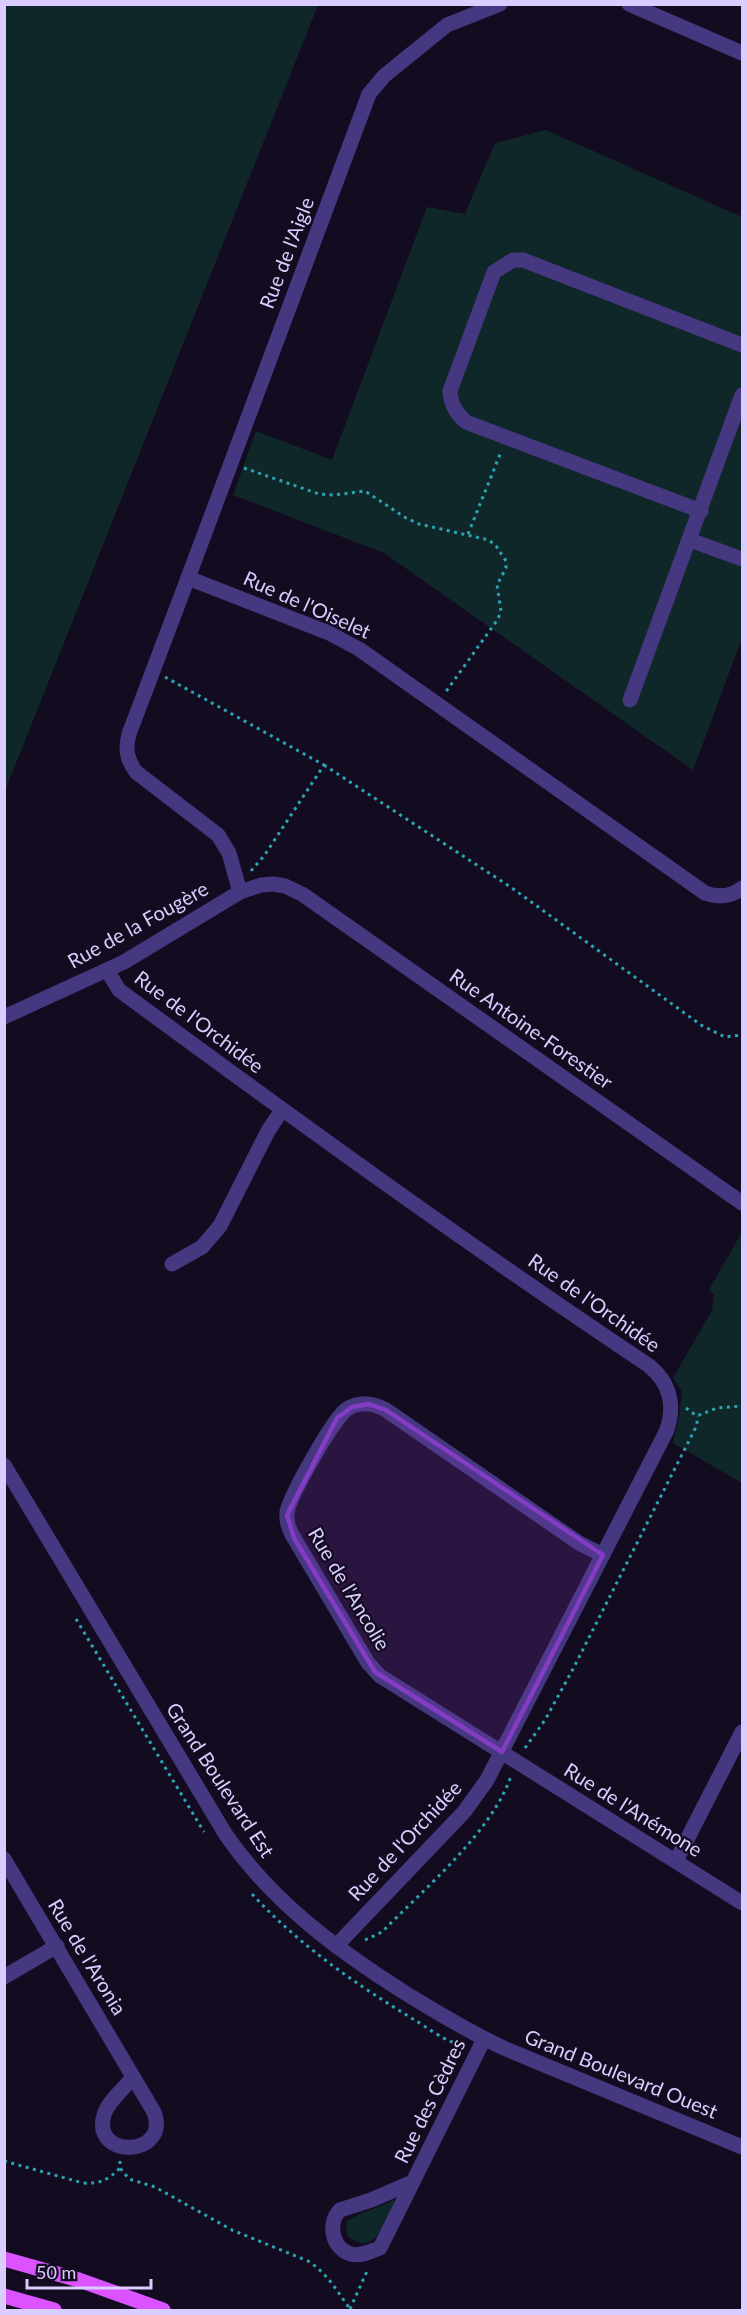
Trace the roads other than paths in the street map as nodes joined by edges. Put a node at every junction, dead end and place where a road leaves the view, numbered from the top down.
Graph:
1 (500, 4) edge
2 (629, 4) edge
3 (742, 53) edge
4 (742, 345) edge
5 (742, 395) edge
6 (701, 511) junction
7 (690, 540) junction
8 (742, 559) edge
9 (188, 578) junction
10 (630, 700) dead end
11 (742, 888) edge
12 (295, 890) joint
13 (240, 892) junction
14 (107, 970) junction
15 (4, 1017) edge
16 (282, 1110) junction
17 (742, 1203) edge
18 (172, 1264) dead end
19 (4, 1465) edge
20 (603, 1555) junction
21 (742, 1732) edge
22 (502, 1752) junction
23 (4, 1859) edge
24 (676, 1861) junction
25 (742, 1903) edge
26 (57, 1946) junction
27 (336, 1946) junction
28 (4, 1977) edge
29 (484, 2039) junction
30 (133, 2077) junction
31 (742, 2147) edge
32 (414, 2182) junction
33 (4, 2259) edge
34 (4, 2296) edge
35 (54, 2310) edge
36 (163, 2310) edge

1 - 9 street, Rue de l'Aigle
2 - 3 street
4 - 6 street
5 - 6 street
6 - 7 street
7 - 8 street
7 - 10 street
9 - 11 street, Rue de l'Oiselet
9 - 13 street
12 - 13 street, Rue de la Fougère
12 - 17 street, Rue Antoine-Forestier
13 - 14 street, Rue de la Fougère
14 - 15 street, Rue de la Fougère
14 - 16 street, Rue de l'Orchidée
16 - 18 street
16 - 20 street, Rue de l'Orchidée
19 - 27 street, Grand Boulevard Est
20 - 22 street, Rue de l'Orchidée
20 - 22 street, Rue de l'Ancolie
21 - 24 street
22 - 24 street, Rue de l'Anémone
22 - 27 street, Rue de l'Orchidée
23 - 26 street, Rue de l'Aronia
24 - 25 street, Rue de l'Anémone
26 - 28 street
26 - 30 street, Rue de l'Aronia
27 - 29 street, Grand Boulevard Est
29 - 31 street, Grand Boulevard Ouest
29 - 32 street, Rue des Cèdres
30 - 30 street, Rue de l'Aronia
32 - 32 street, Rue des Cèdres
33 - 36 main road
34 - 35 main road

